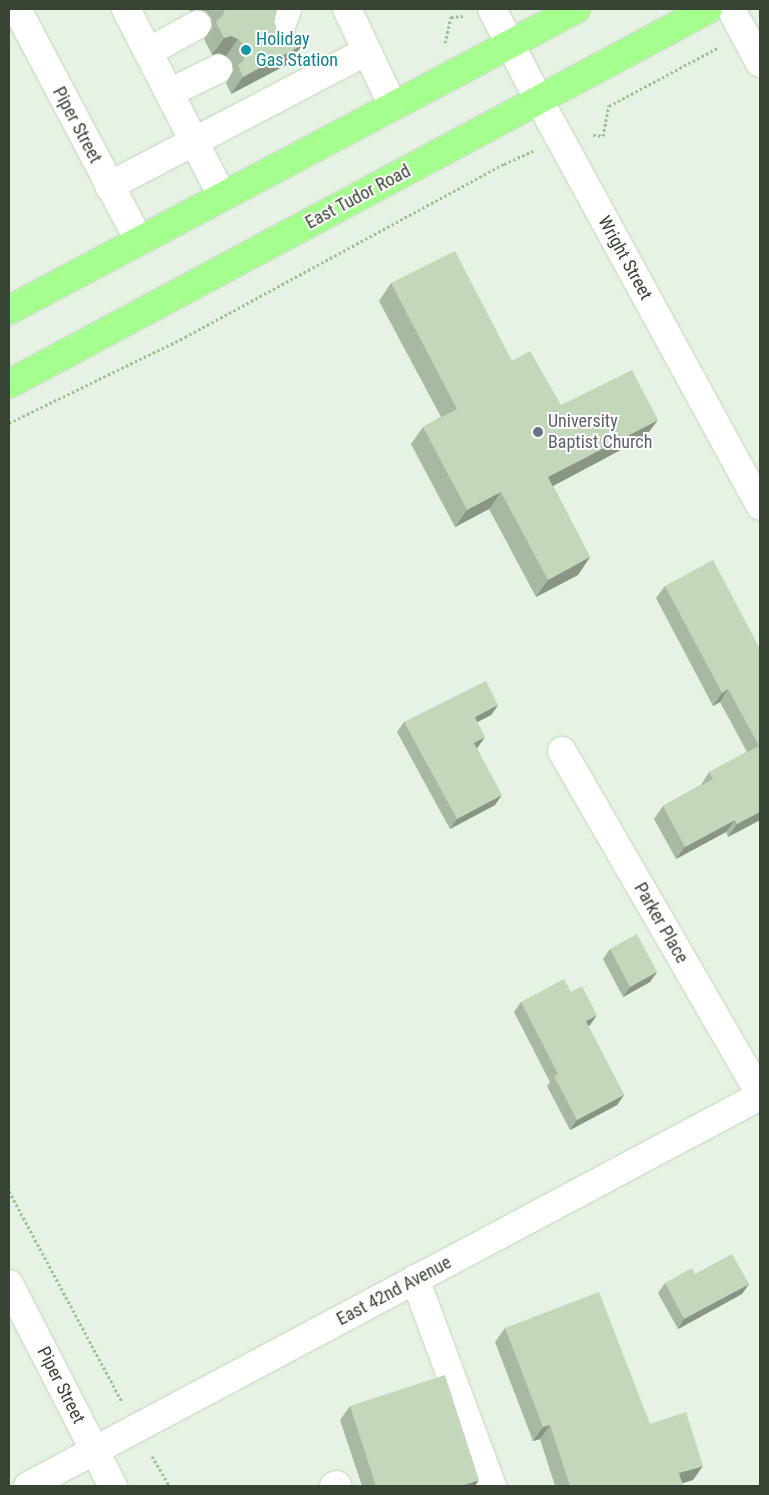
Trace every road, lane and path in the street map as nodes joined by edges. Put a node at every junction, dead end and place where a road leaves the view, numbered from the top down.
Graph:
1 (16, 9) edge
2 (126, 9) edge
3 (287, 9) edge
4 (347, 9) edge
5 (492, 9) edge
6 (576, 9) edge
7 (708, 9) edge
8 (737, 20) edge
9 (197, 25) dead end
10 (277, 37) edge
11 (511, 44) junction
12 (367, 51) junction
13 (148, 52) junction
14 (760, 63) edge
15 (218, 69) dead end
16 (169, 93) junction
17 (539, 100) junction
18 (393, 106) junction
19 (560, 138) junction
20 (194, 141) junction
21 (109, 186) junction
22 (222, 196) junction
23 (139, 240) junction
24 (9, 310) edge
25 (9, 384) edge
26 (9, 423) edge
27 (760, 506) edge
28 (562, 751) dead end
29 (760, 1095) edge
30 (9, 1191) edge
31 (415, 1279) junction
32 (9, 1284) edge
33 (136, 1428) junction
34 (94, 1450) junction
35 (28, 1486) edge
36 (113, 1486) edge
37 (169, 1486) edge
38 (492, 1486) edge

1 - 21 street, Piper Street
2 - 13 street
3 - 10 street
4 - 12 street
5 - 11 street, Wright Street
6 - 11 main road
7 - 17 main road, East Tudor Road
8 - 14 street
8 - 19 path
9 - 13 street
11 - 17 street, Wright Street
11 - 18 main road
12 - 18 street
12 - 20 street
13 - 16 street
15 - 16 street
16 - 20 street
17 - 19 street, Wright Street
17 - 25 main road, East Tudor Road
18 - 22 main road
19 - 26 path
19 - 27 street, Wright Street
20 - 21 street
20 - 22 street
21 - 23 street, Piper Street
22 - 23 main road
23 - 24 main road
28 - 29 street, Parker Place
29 - 31 street, East 42nd Avenue
30 - 33 path
31 - 33 street, East 42nd Avenue
31 - 38 street
32 - 34 street, Piper Street
33 - 34 street, East 42nd Avenue
33 - 37 path
34 - 35 street, East 42nd Avenue
34 - 36 street, Piper Street

